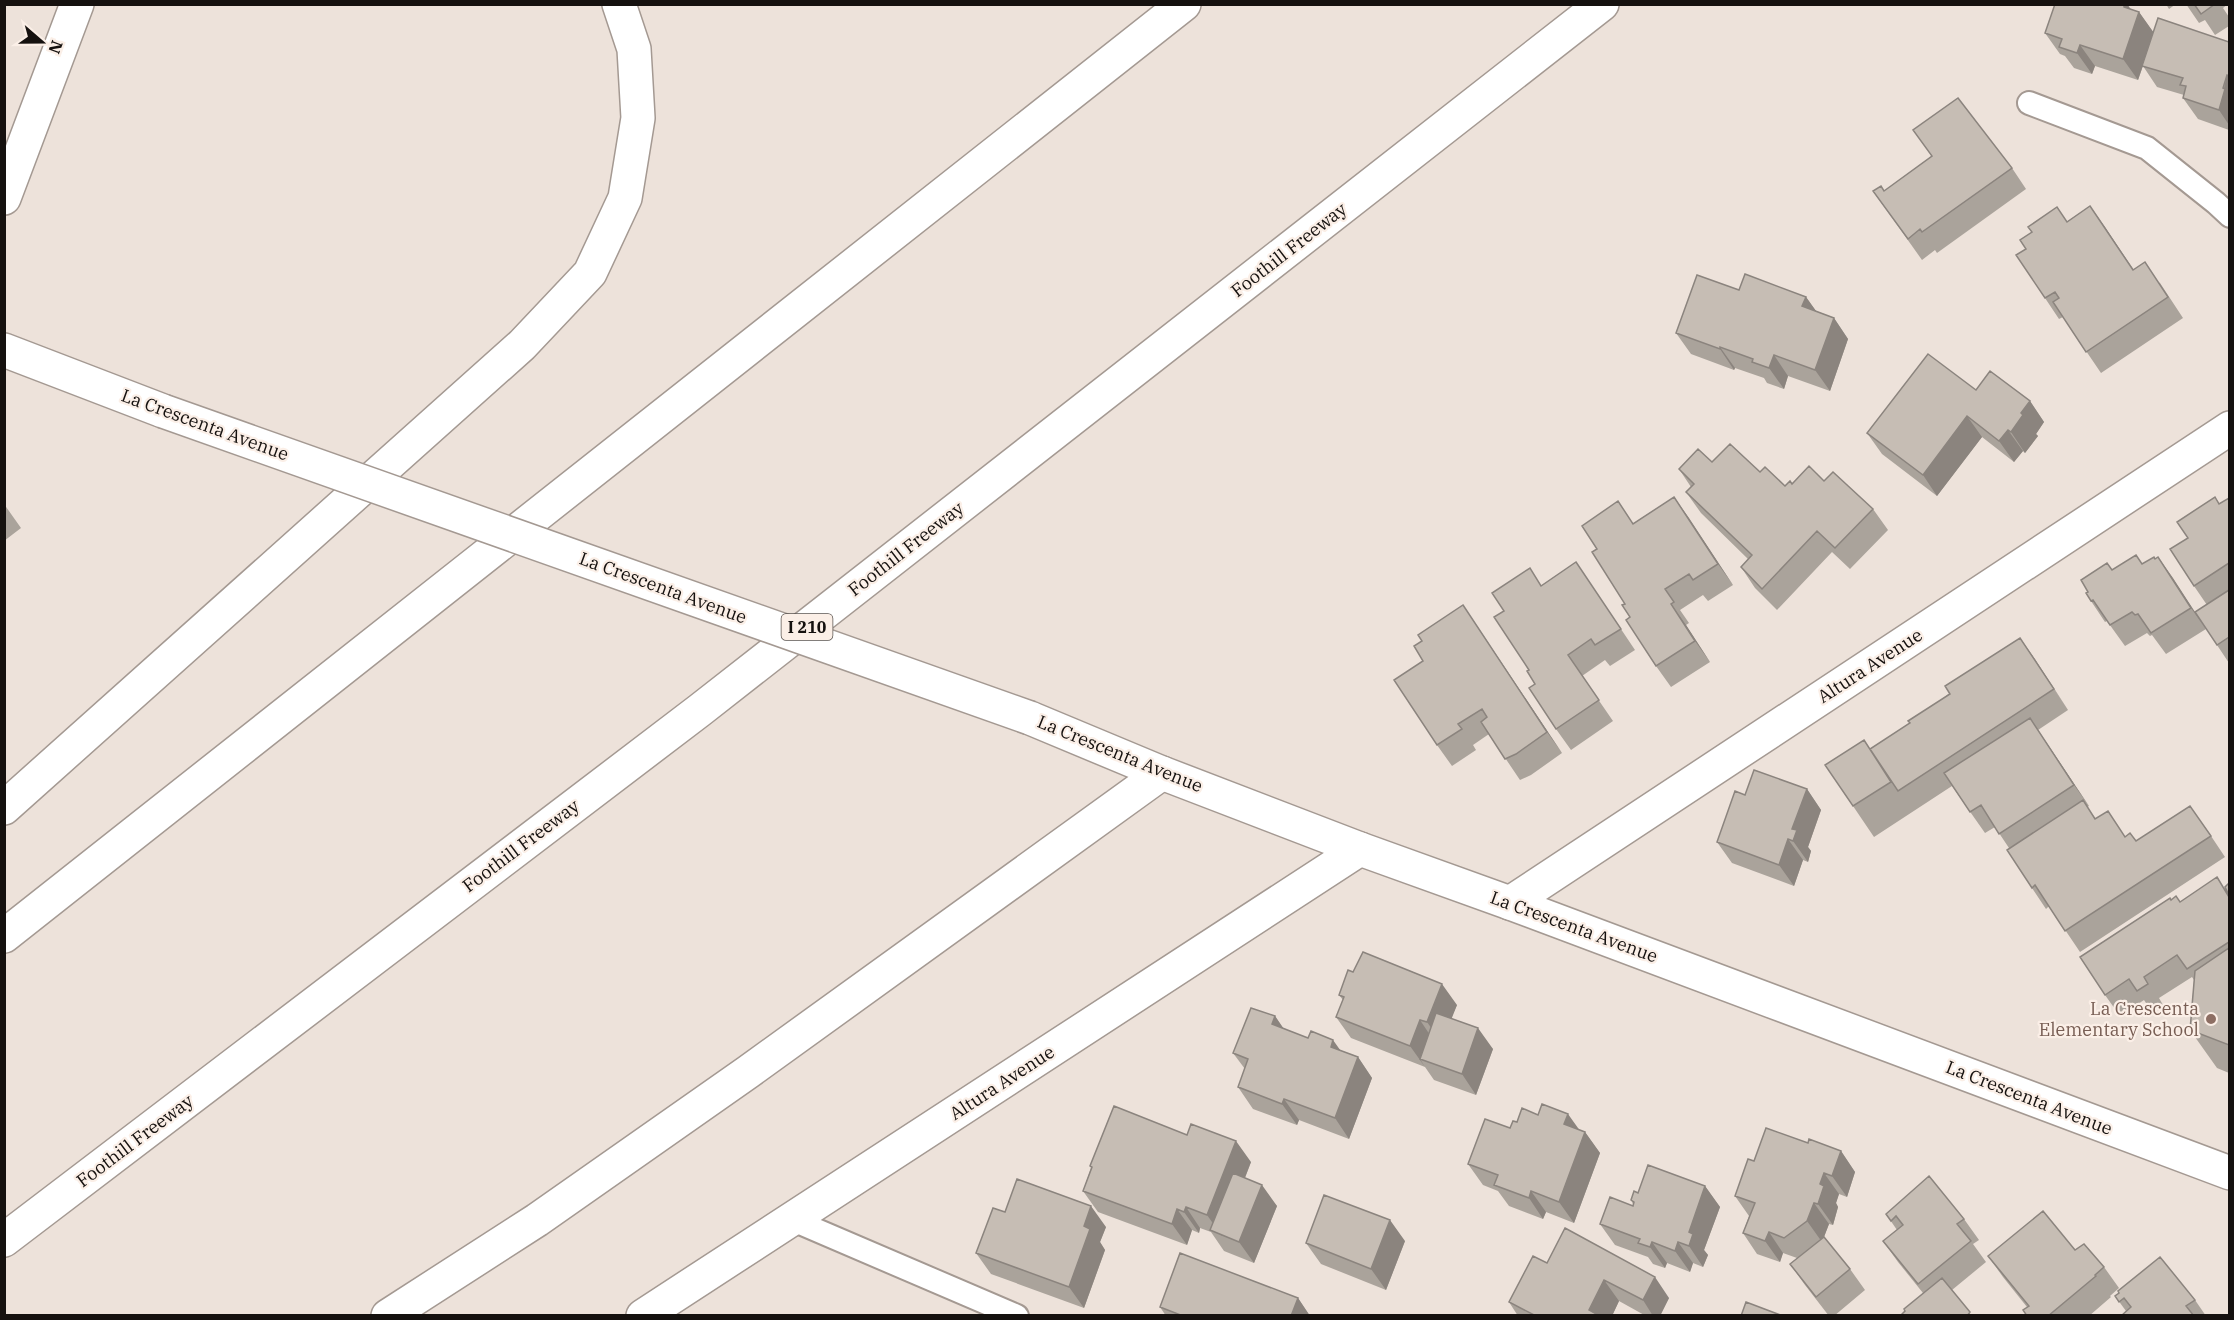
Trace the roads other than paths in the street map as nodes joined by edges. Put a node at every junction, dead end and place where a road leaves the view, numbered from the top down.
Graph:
1 (77, 4) edge
2 (619, 4) edge
3 (1184, 4) edge
4 (1602, 4) edge
5 (2030, 103) dead end
6 (4, 198) edge
7 (2229, 216) edge
8 (4, 350) edge
9 (2229, 428) edge
10 (1162, 773) junction
11 (4, 808) edge
12 (1360, 849) junction
13 (1510, 903) junction
14 (4, 936) edge
15 (2229, 1173) edge
16 (793, 1220) junction
17 (4, 1240) edge
18 (388, 1316) edge
19 (643, 1316) edge
20 (1017, 1316) edge

1 - 6 main road
2 - 11 main road
3 - 14 main road
4 - 17 main road, Foothill Freeway / I 210
5 - 7 lane
8 - 10 main road, La Crescenta Avenue, bridge
9 - 13 main road, Altura Avenue
10 - 12 main road, La Crescenta Avenue
10 - 18 main road
12 - 13 main road, La Crescenta Avenue
12 - 16 main road, Altura Avenue
13 - 15 main road, La Crescenta Avenue
16 - 19 main road, Altura Avenue
16 - 20 lane

